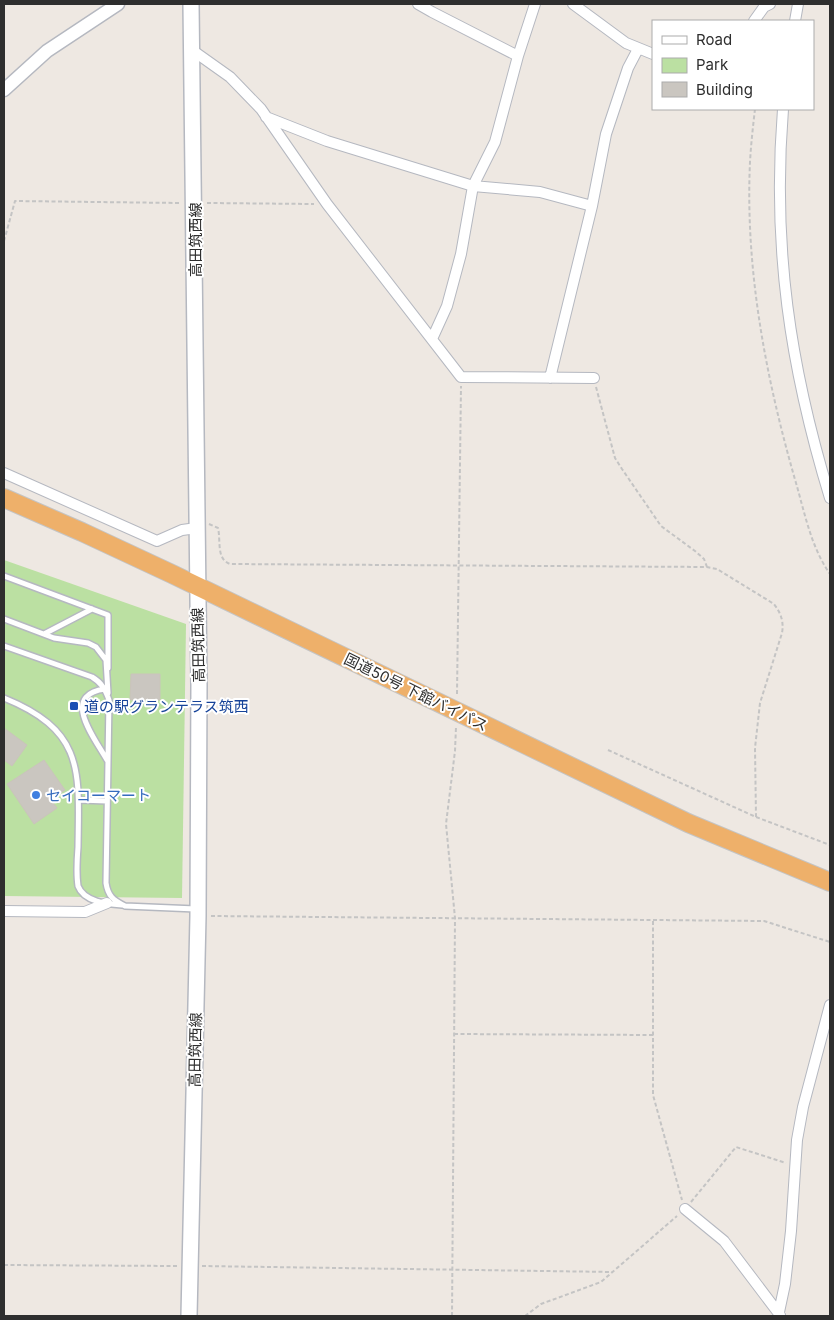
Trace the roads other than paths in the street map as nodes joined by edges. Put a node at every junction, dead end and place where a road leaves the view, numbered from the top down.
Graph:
1 (118, 4) edge
2 (180, 4) edge
3 (191, 4) edge
4 (418, 4) edge
5 (535, 4) edge
6 (573, 4) edge
7 (770, 4) edge
8 (798, 4) edge
9 (755, 20) edge
10 (795, 20) edge
11 (191, 30) junction
12 (638, 48) junction
13 (192, 50) junction
14 (652, 54) edge
15 (518, 56) junction
16 (4, 90) edge
17 (782, 110) edge
18 (265, 116) junction
19 (473, 186) junction
20 (592, 206) junction
21 (432, 339) junction
22 (550, 378) junction
23 (594, 378) road end
24 (4, 472) edge
25 (4, 498) edge
26 (830, 498) edge
27 (197, 526) junction
28 (4, 576) edge
29 (198, 586) junction
30 (92, 609) junction
31 (4, 619) edge
32 (44, 634) junction
33 (4, 646) edge
34 (108, 668) junction
35 (105, 689) junction
36 (4, 698) edge
37 (109, 700) junction
38 (108, 762) junction
39 (79, 800) junction
40 (107, 801) junction
41 (830, 882) edge
42 (107, 904) junction
43 (125, 906) junction
44 (4, 911) edge
45 (198, 913) junction
46 (830, 1005) edge
47 (684, 1209) road end
48 (780, 1314) edge
49 (189, 1316) edge

1 - 16 street
2 - 11 main road
3 - 11 main road, 高田筑西線
4 - 15 street
5 - 15 street
6 - 12 street
7 - 9 street
8 - 10 street
11 - 13 main road, 高田筑西線
12 - 14 street
12 - 20 street
13 - 18 street
13 - 27 main road, 高田筑西線
15 - 19 street
17 - 26 street
18 - 19 street
18 - 21 street
19 - 20 street
19 - 21 street
20 - 22 street
21 - 22 street
22 - 23 street
24 - 27 street
25 - 29 highway, 国道50号 下館バイパス
27 - 29 main road, 高田筑西線
28 - 30 lane
29 - 41 highway, 国道50号 下館バイパス
29 - 45 main road, 高田筑西線
30 - 32 lane
30 - 34 lane
31 - 32 lane
32 - 34 lane
33 - 35 lane
34 - 37 lane
35 - 37 lane
35 - 38 lane
36 - 39 lane
37 - 38 lane
38 - 40 lane
39 - 40 lane
39 - 42 lane
40 - 43 lane
42 - 43 lane
42 - 44 street
43 - 45 lane
45 - 49 main road, 高田筑西線
46 - 48 street
47 - 48 street

